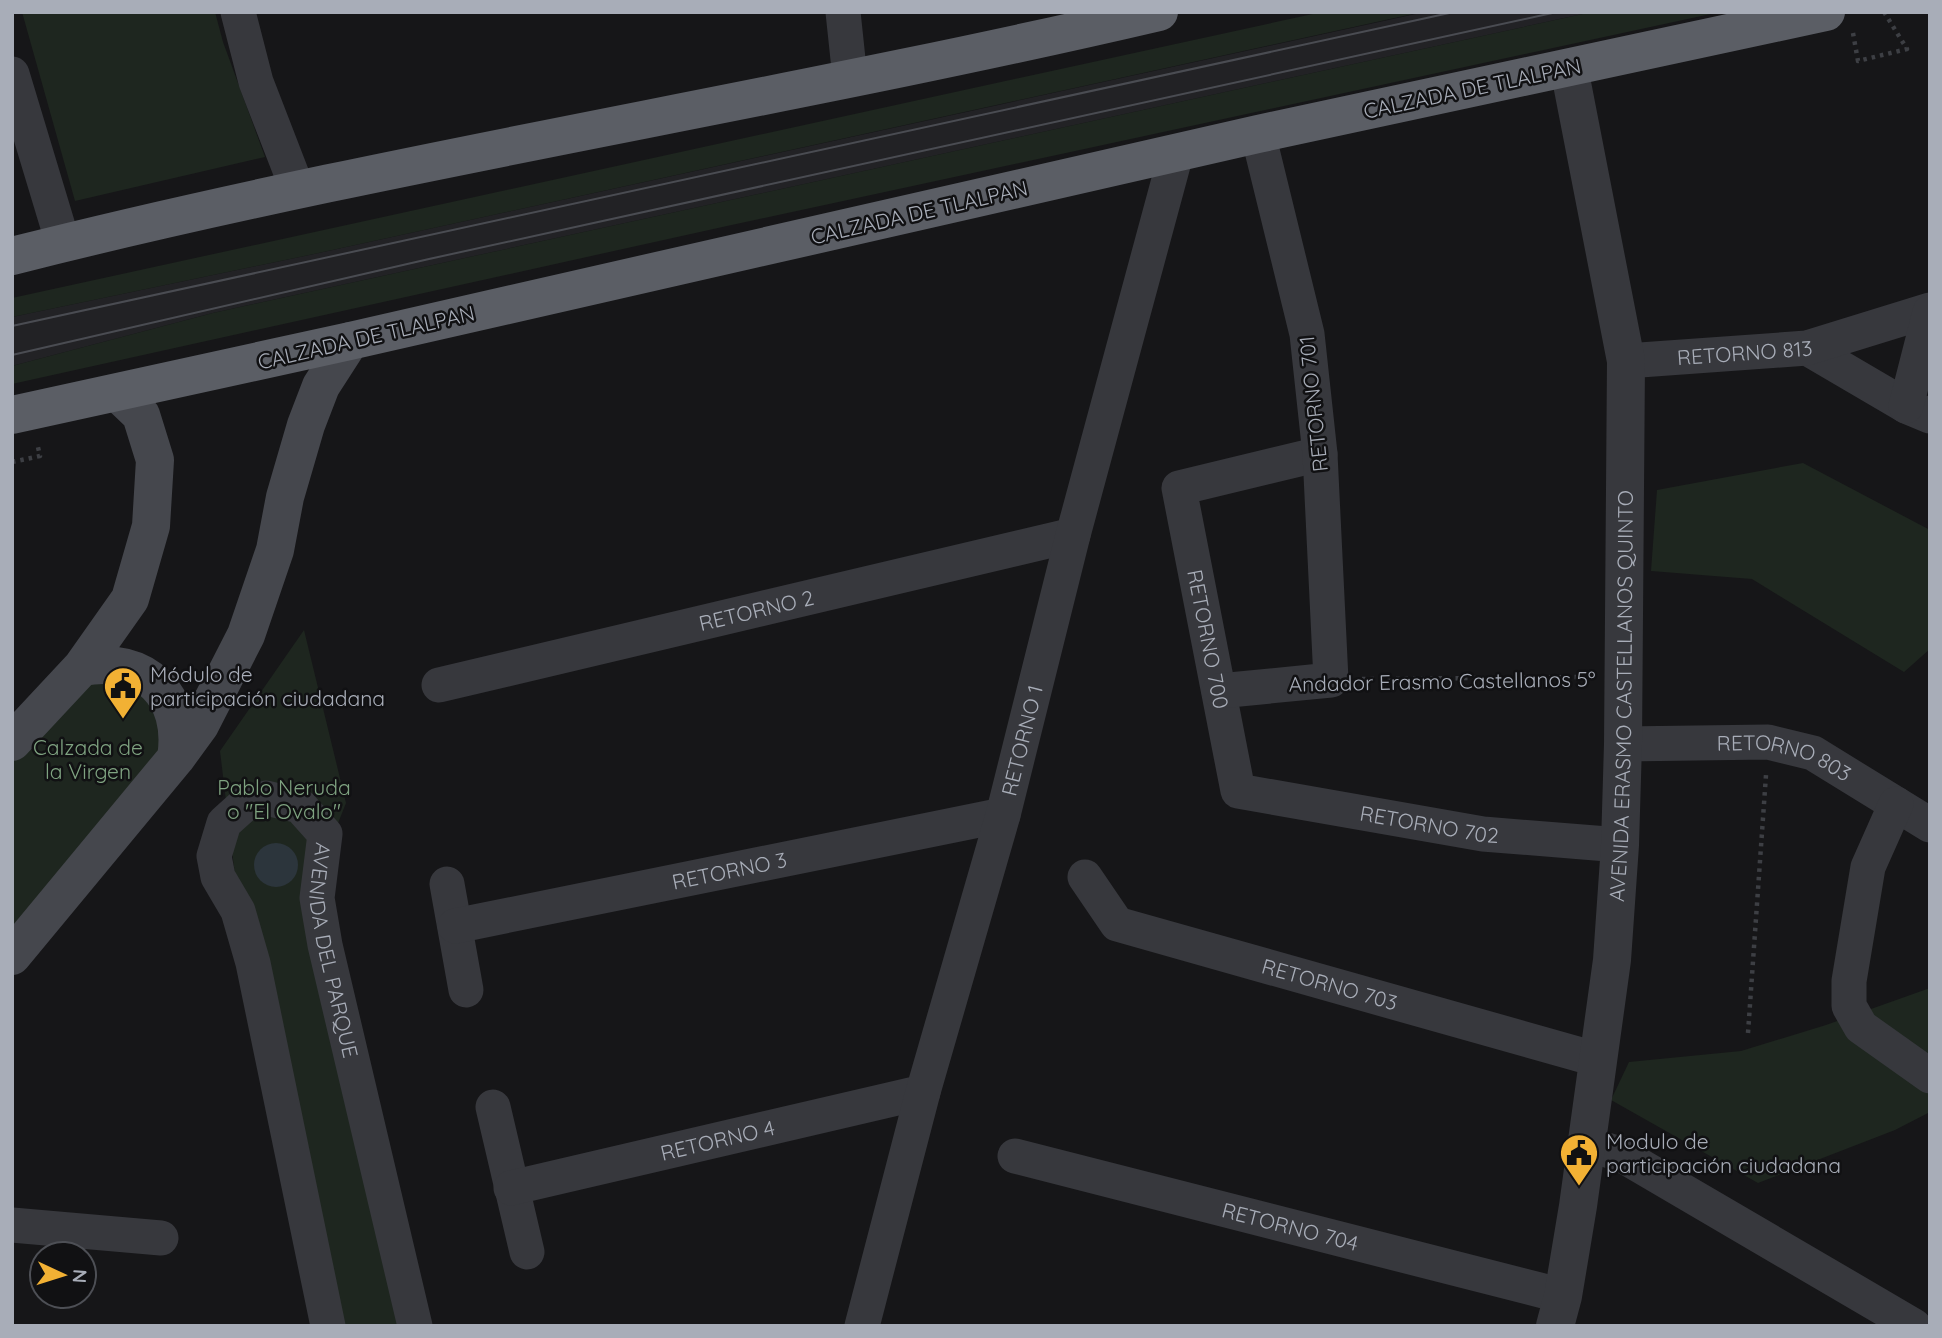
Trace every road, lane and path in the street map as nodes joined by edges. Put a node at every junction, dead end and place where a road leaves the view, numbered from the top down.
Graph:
1 (238, 12) edge
2 (843, 12) edge
3 (1159, 12) edge
4 (1826, 12) edge
5 (1884, 12) edge
6 (1093, 20) edge
7 (1858, 61) dead end
8 (1569, 68) junction
9 (12, 74) edge
10 (850, 78) junction
11 (1258, 134) junction
12 (1176, 154) junction
13 (297, 188) junction
14 (63, 243) junction
15 (12, 256) edge
16 (1930, 311) edge
17 (350, 341) junction
18 (1807, 348) junction
19 (1626, 361) junction
20 (118, 393) junction
21 (1918, 411) edge
22 (12, 415) edge
23 (1320, 454) junction
24 (40, 456) dead end
25 (12, 462) edge
26 (1073, 536) junction
27 (82, 667) junction
28 (1624, 677) junction
29 (1331, 680) junction
30 (439, 685) dead end
31 (1219, 691) junction
32 (12, 742) edge
33 (1768, 742) junction
34 (1623, 744) junction
35 (176, 758) junction
36 (1238, 791) joint
37 (1896, 804) junction
38 (1003, 815) junction
39 (1930, 825) edge
40 (1620, 845) junction
41 (1085, 877) dead end
42 (447, 884) dead end
43 (455, 926) junction
44 (12, 956) edge
45 (466, 990) dead end
46 (1748, 1033) dead end
47 (1598, 1060) junction
48 (1930, 1076) edge
49 (923, 1093) junction
50 (494, 1107) dead end
51 (1587, 1144) junction
52 (1016, 1156) dead end
53 (512, 1188) junction
54 (12, 1225) edge
55 (160, 1238) dead end
56 (527, 1252) dead end
57 (1559, 1311) edge
58 (328, 1326) edge
59 (415, 1326) edge
60 (862, 1326) edge
61 (1914, 1326) edge

1 - 13 street
2 - 10 street
3 - 6 highway
4 - 8 highway, CALZADA DE TLALPAN
5 - 7 path
6 - 10 highway
8 - 11 highway, CALZADA DE TLALPAN
8 - 19 street, AVENIDA ERASMO CASTELLANOS QUINTO
9 - 14 street
10 - 13 highway
11 - 12 highway, CALZADA DE TLALPAN
11 - 23 street, RETORNO 701
12 - 17 highway, CALZADA DE TLALPAN
12 - 26 street, RETORNO 1
13 - 14 highway
14 - 15 highway
16 - 18 street
16 - 21 street
17 - 20 highway, CALZADA DE TLALPAN
17 - 35 main road
18 - 19 street, RETORNO 813
18 - 21 street, RETORNO 813
19 - 28 street, AVENIDA ERASMO CASTELLANOS QUINTO
20 - 22 highway, CALZADA DE TLALPAN
20 - 27 main road
23 - 29 street, RETORNO 701
23 - 31 street, RETORNO 700
24 - 25 path
26 - 30 street, RETORNO 2
26 - 38 street, RETORNO 1
27 - 32 main road
27 - 35 main road
28 - 29 path, Andador Erasmo Castellanos 5º
28 - 34 street, AVENIDA ERASMO CASTELLANOS QUINTO
29 - 31 street, Andador Erasmo Castellanos 5º
31 - 36 street, RETORNO 700
33 - 34 street, RETORNO 803
33 - 37 street, RETORNO 803
33 - 46 path
34 - 40 street, AVENIDA ERASMO CASTELLANOS QUINTO
35 - 44 main road
36 - 40 street, RETORNO 702
37 - 39 street, RETORNO 803
37 - 48 street
38 - 43 street, RETORNO 3
38 - 49 street, RETORNO 1
40 - 47 street, AVENIDA ERASMO CASTELLANOS QUINTO
41 - 47 street, RETORNO 703
42 - 43 street
43 - 45 street
47 - 51 street, AVENIDA ERASMO CASTELLANOS QUINTO
49 - 53 street, RETORNO 4
49 - 60 street, RETORNO 1
50 - 53 street
51 - 57 street, AVENIDA ERASMO CASTELLANOS QUINTO
51 - 61 street
52 - 57 street, RETORNO 704
53 - 56 street
54 - 55 street
58 - 59 street, AVENIDA DEL PARQUE

